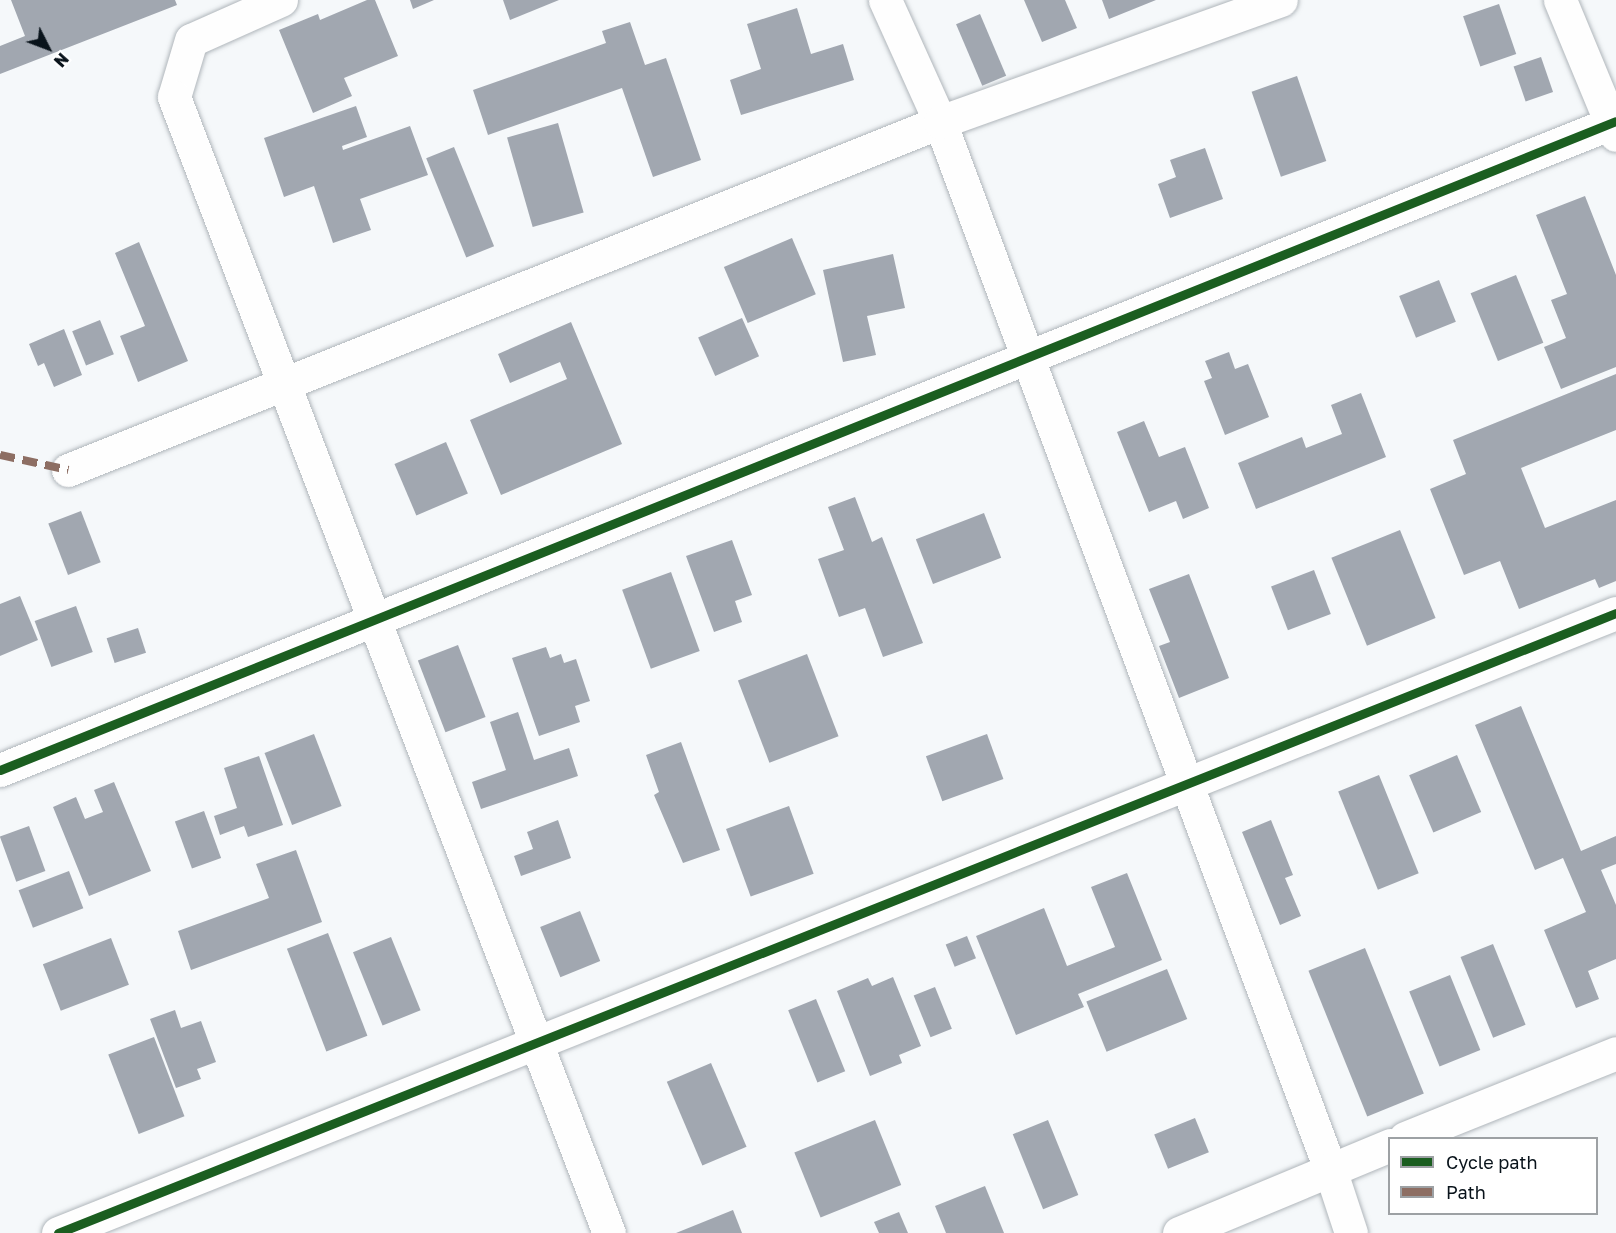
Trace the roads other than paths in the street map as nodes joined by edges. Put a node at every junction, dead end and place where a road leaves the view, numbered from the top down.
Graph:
1 (281, 0) edge
2 (885, 0) edge
3 (1281, 0) edge
4 (1560, 0) edge
5 (940, 122) junction
6 (1614, 126) edge
7 (1027, 357) junction
8 (284, 385) junction
9 (68, 470) dead end
10 (1616, 614) edge
11 (375, 619) junction
12 (0, 770) edge
13 (1187, 784) junction
14 (536, 1043) junction
15 (1616, 1053) edge
16 (1408, 1137) edge
17 (1388, 1145) edge
18 (1330, 1169) junction
19 (58, 1233) edge
20 (609, 1233) edge
21 (1179, 1233) edge
22 (1351, 1233) edge

1 - 8 street
2 - 5 street
3 - 5 street
4 - 6 street
5 - 7 street
5 - 8 street
6 - 7 street
7 - 11 street
7 - 13 street
8 - 9 street
8 - 11 street
10 - 13 street
11 - 12 street
11 - 14 street
13 - 14 street
13 - 18 street
14 - 19 street
14 - 20 street
15 - 16 street
17 - 18 street
18 - 21 street
18 - 22 street

